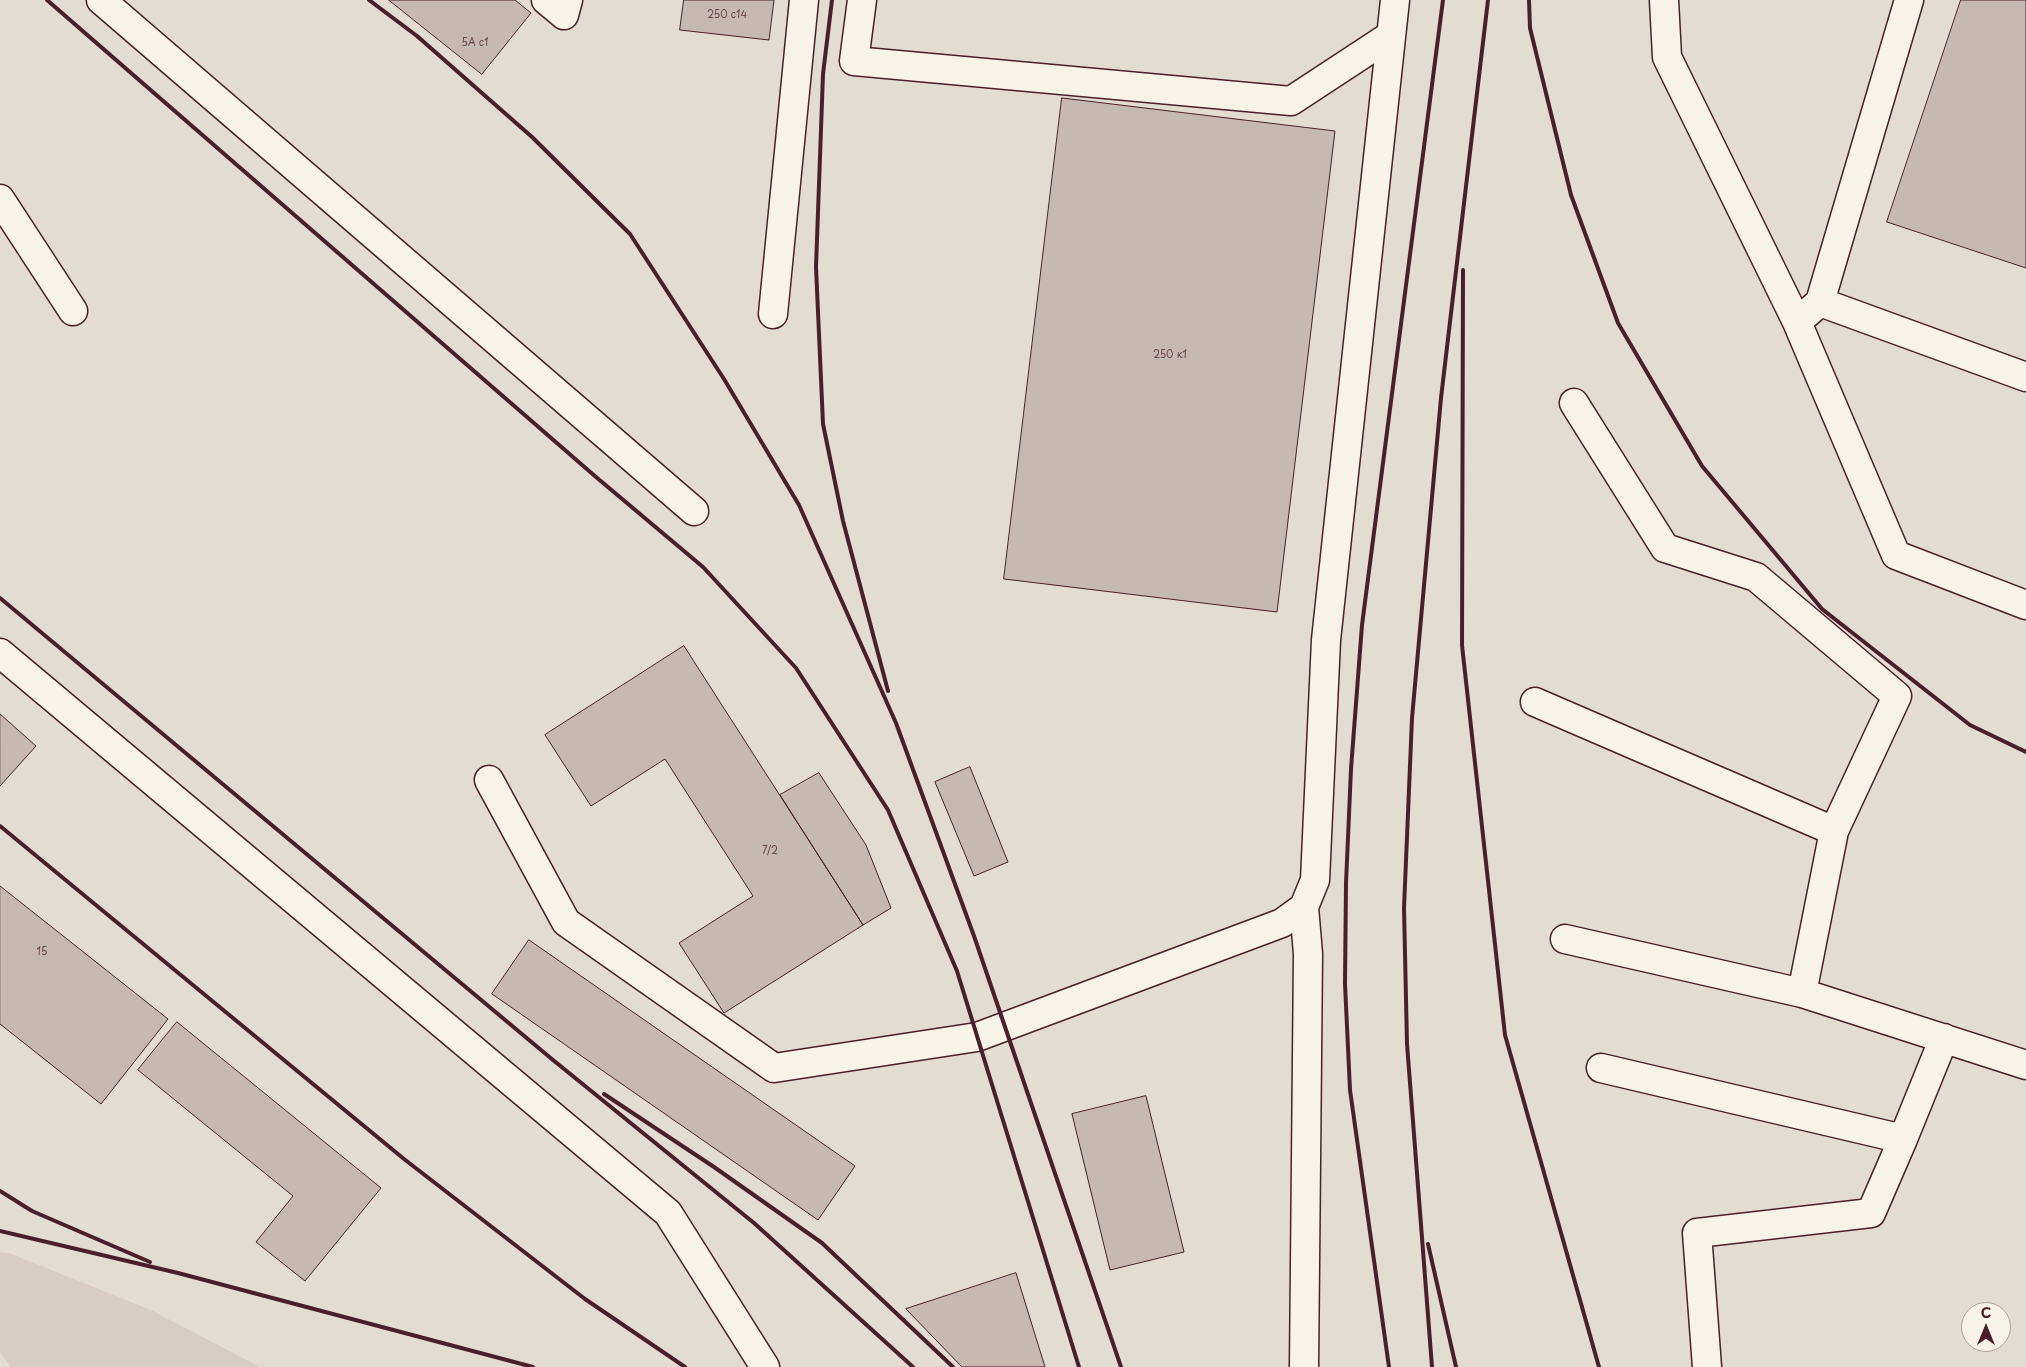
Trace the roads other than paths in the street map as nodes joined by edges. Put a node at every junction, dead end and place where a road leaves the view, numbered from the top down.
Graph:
1 (101, 0) edge
2 (546, 0) edge
3 (568, 0) edge
4 (804, 0) edge
5 (862, 0) edge
6 (1395, 0) edge
7 (1664, 0) edge
8 (1909, 0) edge
9 (1390, 36) junction
10 (0, 199) edge
11 (1820, 302) junction
12 (73, 311) dead end
13 (773, 314) dead end
14 (1797, 322) junction
15 (2026, 377) edge
16 (1574, 403) dead end
17 (694, 511) dead end
18 (2026, 605) edge
19 (0, 653) edge
20 (1535, 702) dead end
21 (489, 780) dead end
22 (1834, 831) junction
23 (1304, 907) junction
24 (1565, 939) dead end
25 (1802, 993) junction
26 (1944, 1038) junction
27 (2026, 1065) edge
28 (1601, 1068) dead end
29 (1903, 1139) junction
30 (765, 1367) edge
31 (1304, 1367) edge
32 (1708, 1367) edge

1 - 17 street
2 - 3 street
4 - 13 street
5 - 9 street
6 - 9 street
7 - 14 street
8 - 11 street
9 - 23 street
10 - 12 street
11 - 14 street
11 - 15 street
14 - 18 street
16 - 22 street
19 - 30 street
20 - 22 street
21 - 23 street
22 - 25 street
23 - 31 street
24 - 25 street
25 - 26 street
26 - 27 street
26 - 29 street
28 - 29 street
29 - 32 street

